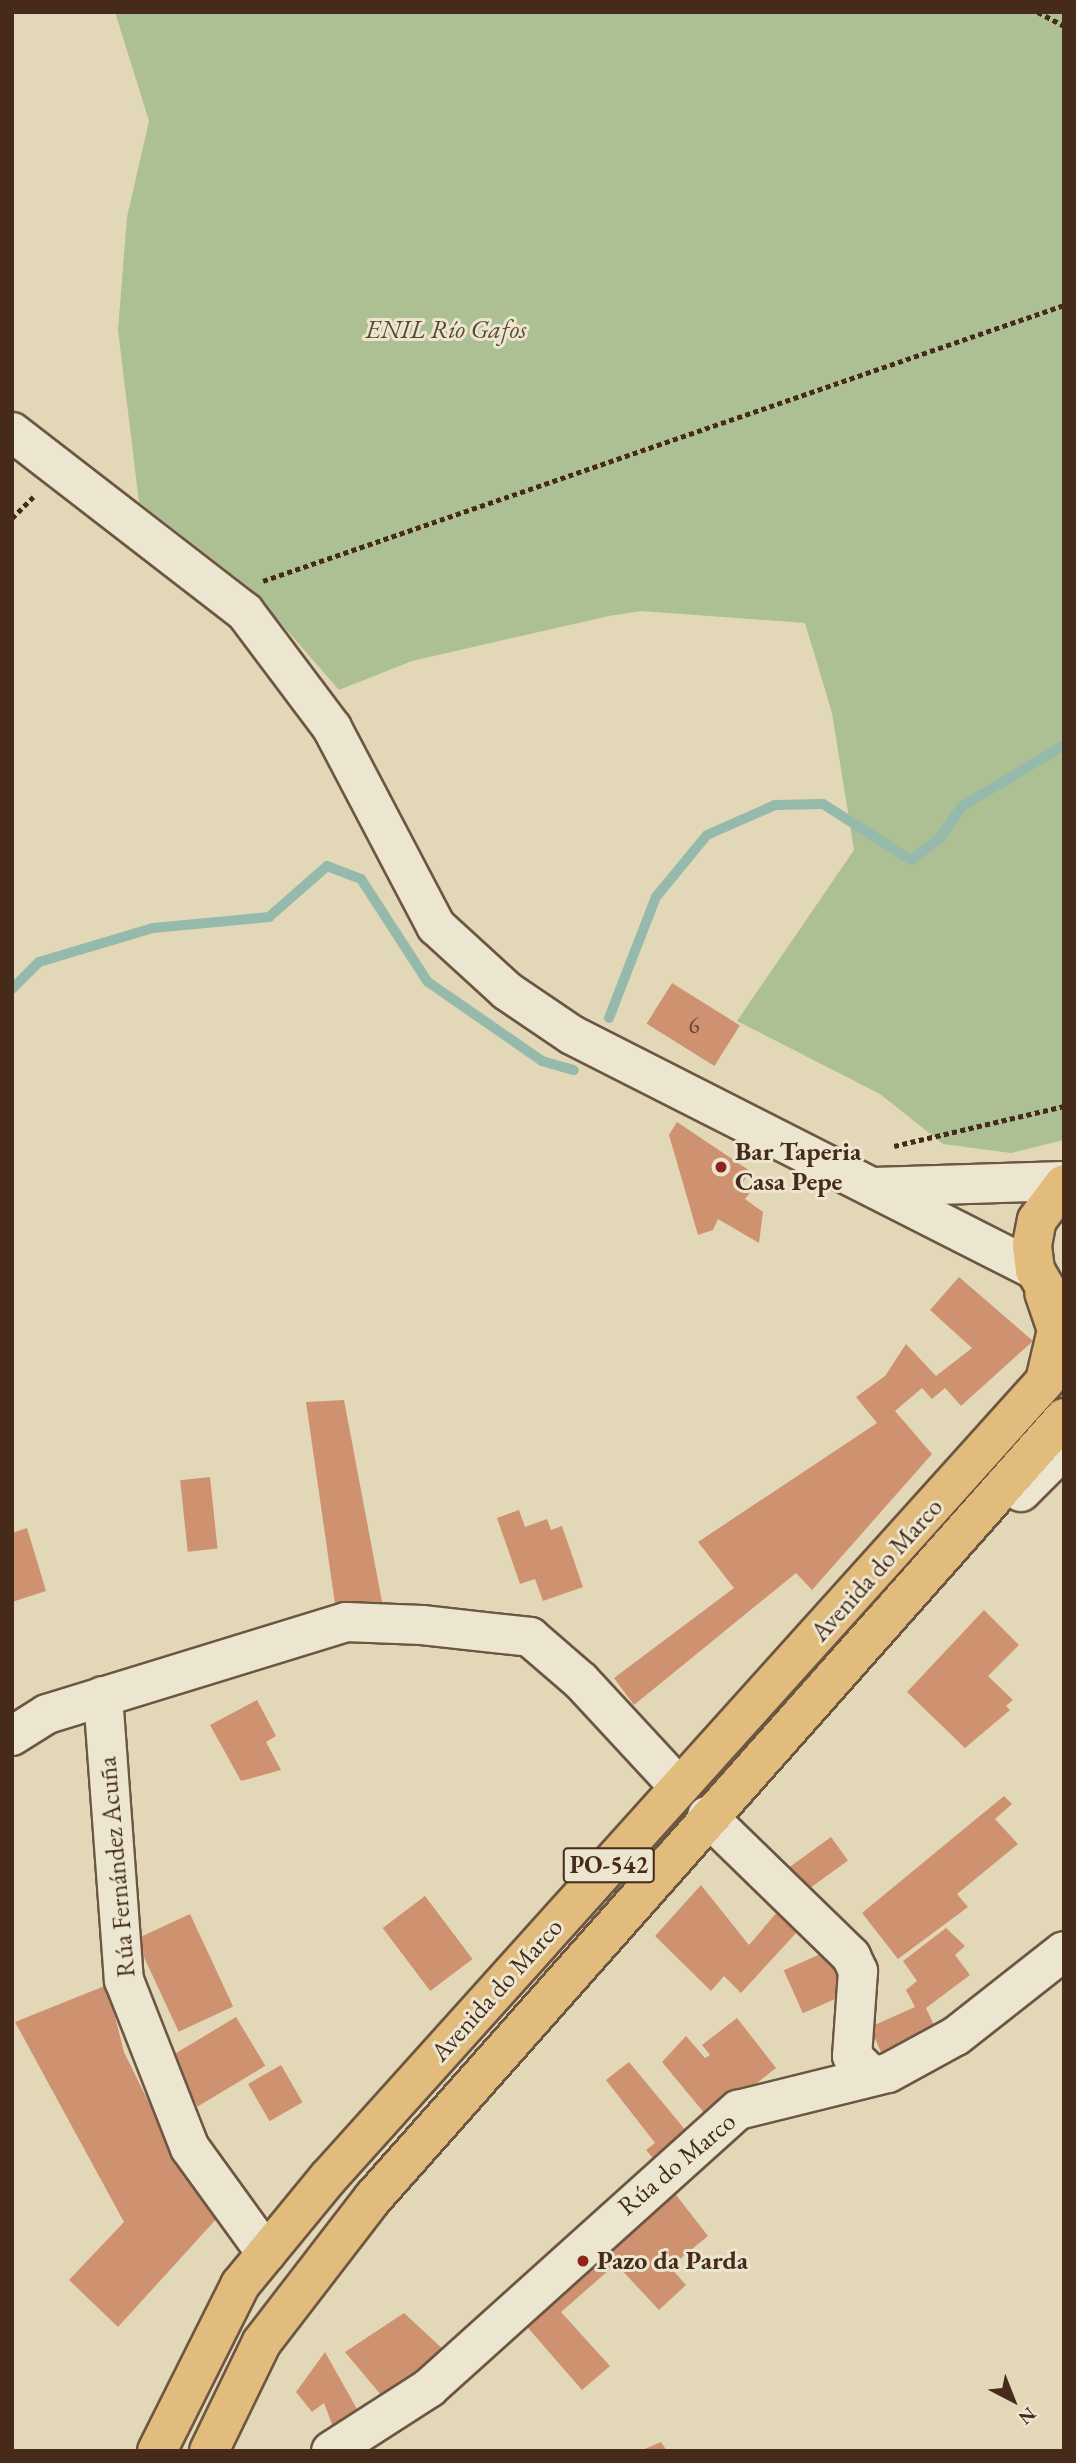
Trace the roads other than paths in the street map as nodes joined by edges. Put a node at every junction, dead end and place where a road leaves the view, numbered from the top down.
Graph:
1 (12, 432) edge
2 (1064, 1182) edge
3 (874, 1187) junction
4 (1047, 1292) edge
5 (1064, 1418) edge
6 (1064, 1449) edge
7 (103, 1696) junction
8 (12, 1736) edge
9 (679, 1787) junction
10 (714, 1820) junction
11 (1064, 1951) edge
12 (872, 2076) junction
13 (266, 2253) junction
14 (157, 2451) edge
15 (209, 2451) edge
16 (331, 2451) edge

1 - 3 street
2 - 3 street
2 - 4 main road, PO-542
3 - 4 street
4 - 9 main road, Avenida do Marco / PO-542
5 - 10 main road, Avenida do Marco / PO-542
6 - 10 street
7 - 8 street
7 - 9 street
7 - 13 street, Rúa Fernández Acuña
9 - 13 main road, Avenida do Marco / PO-542
10 - 12 street
10 - 15 main road, Avenida do Marco / PO-542
11 - 12 street, Rúa do Marco
12 - 16 street, Rúa do Marco
13 - 14 main road, Avenida do Marco / PO-542

